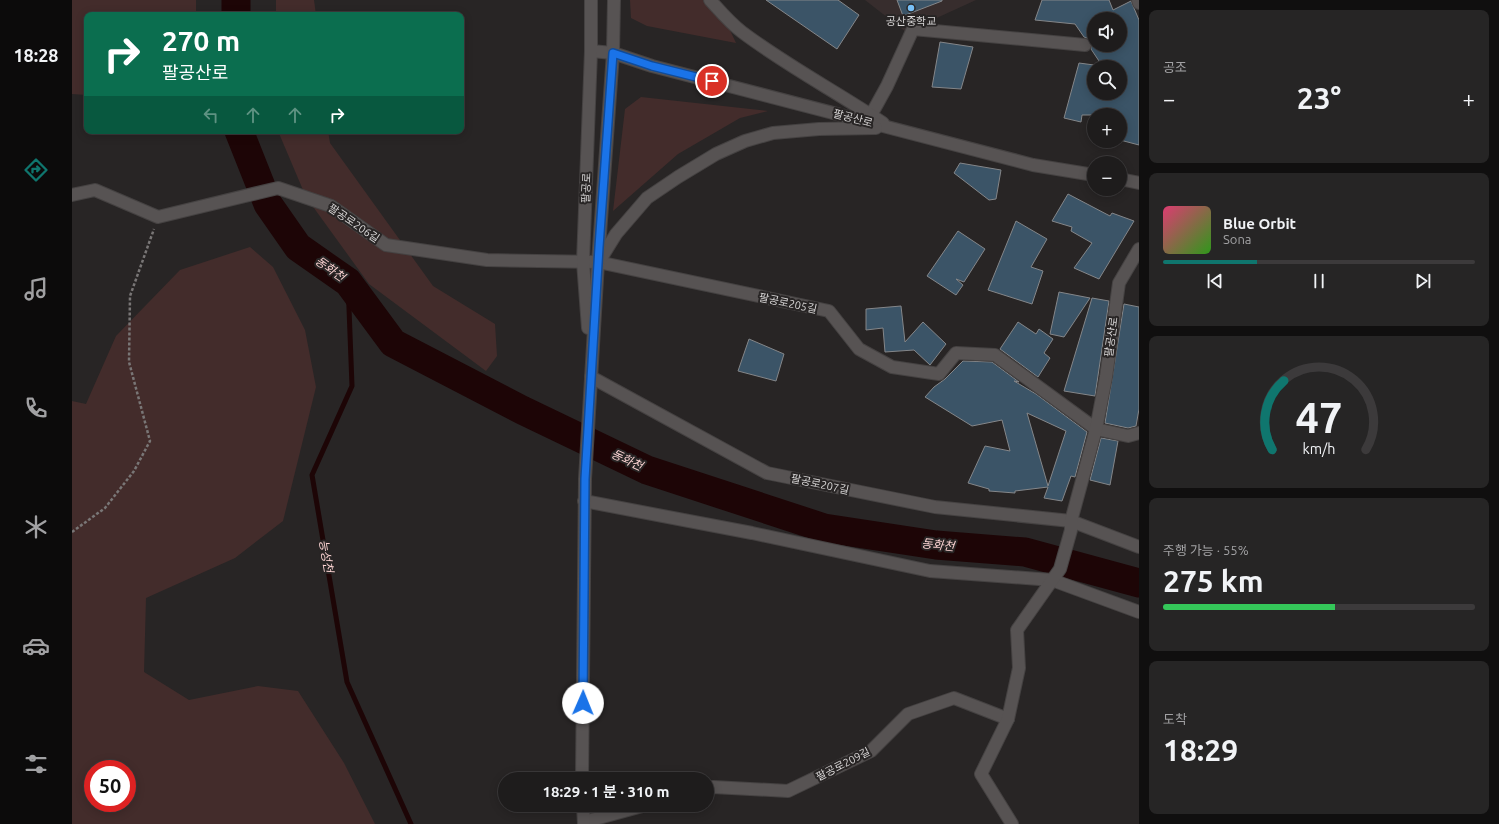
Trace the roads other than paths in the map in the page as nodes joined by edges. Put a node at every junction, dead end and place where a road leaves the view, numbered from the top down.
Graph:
1 (591, 0) edge
2 (614, 0) edge
3 (710, 0) edge
4 (1138, 0) edge
5 (1139, 3) edge
6 (1085, 45) dead end
7 (591, 51) junction
8 (613, 53) junction
9 (871, 115) junction
10 (891, 128) junction
11 (1087, 174) edge
12 (1127, 181) edge
13 (1139, 183) edge
14 (72, 195) edge
15 (1139, 249) edge
16 (583, 262) junction
17 (598, 262) junction
18 (592, 377) junction
19 (1096, 429) junction
20 (1139, 434) edge
21 (584, 501) junction
22 (1071, 525) junction
23 (1139, 547) edge
24 (1052, 580) junction
25 (1139, 612) edge
26 (1008, 719) junction
27 (582, 772) edge
28 (714, 787) edge
29 (583, 812) edge
30 (622, 812) edge
31 (584, 823) edge
32 (1012, 824) edge

1 - 7 street, 팔공로
2 - 8 street, 팔공로
3 - 9 street
4 - 5 street
6 - 9 street
7 - 8 street, 팔공산로
7 - 16 street, 팔공로
8 - 10 street, 팔공산로
8 - 17 street, 팔공로
9 - 10 street
10 - 11 street, 팔공산로
10 - 17 street
12 - 13 street
14 - 16 street, 팔공로206길
15 - 19 street, 팔공산로
16 - 17 street, 팔공로206길
16 - 18 street, 팔공로
17 - 18 street, 팔공로
17 - 19 street, 팔공로205길
18 - 21 street, 팔공로
18 - 22 street, 팔공로207길
19 - 20 street, 팔공로205길
19 - 22 street, 팔공산로
21 - 24 street
21 - 27 street, 팔공로
22 - 23 street, 팔공로207길
22 - 24 street, 팔공산로
24 - 25 street
24 - 26 street
26 - 28 street, 팔공로209길
26 - 32 street
29 - 31 street
30 - 31 street

